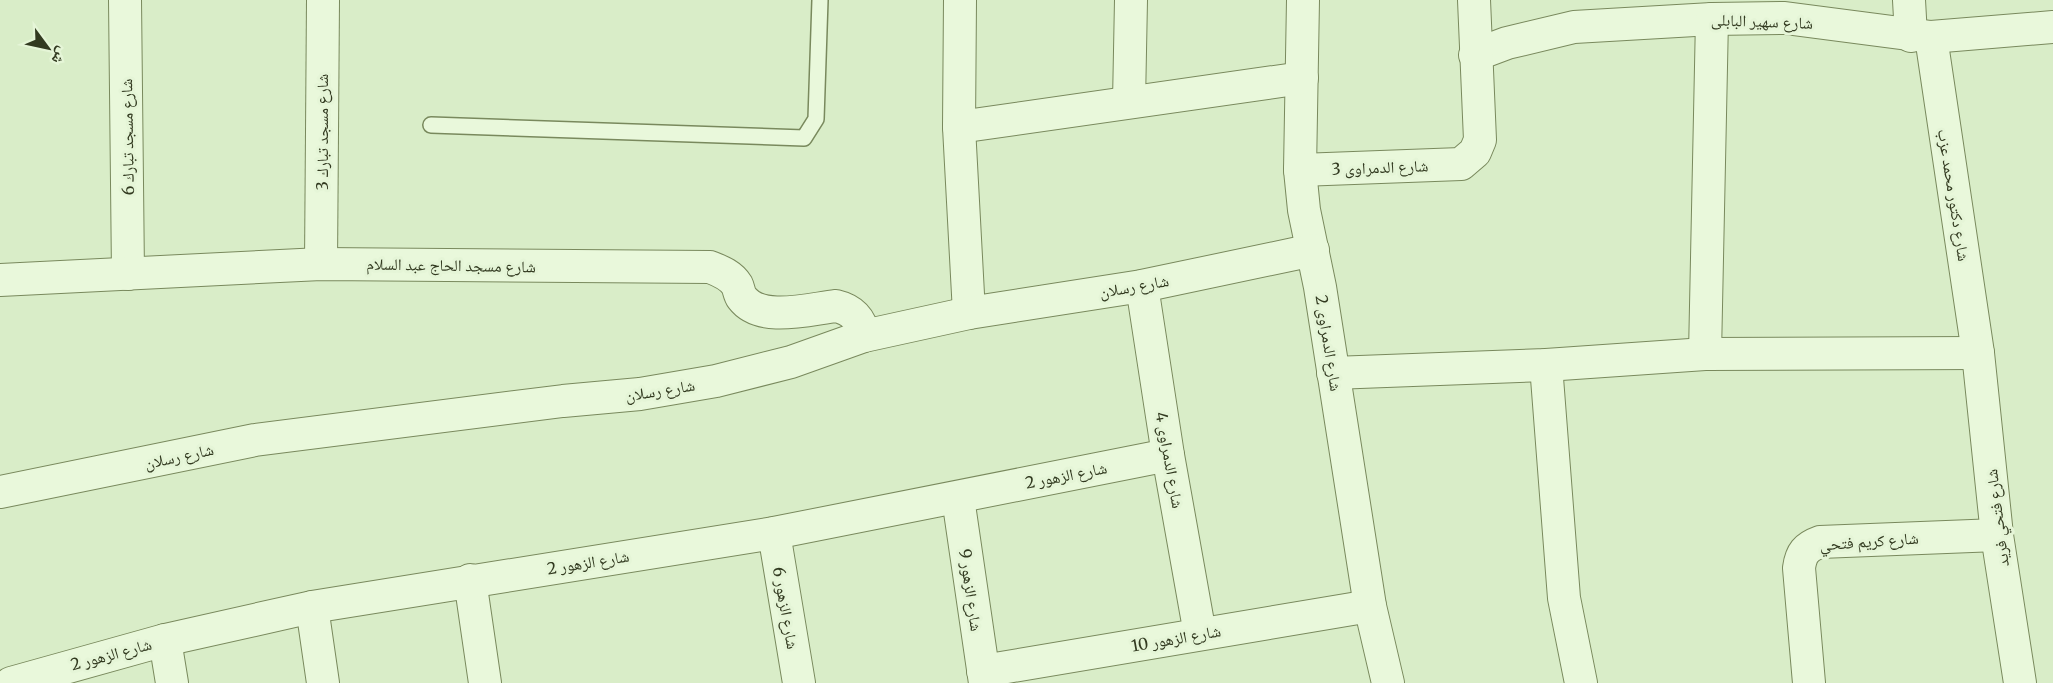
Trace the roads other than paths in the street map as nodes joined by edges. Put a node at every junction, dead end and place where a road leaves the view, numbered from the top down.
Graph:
1 (125, 0) edge
2 (323, 0) edge
3 (819, 0) edge
4 (960, 0) edge
5 (1131, 0) edge
6 (1303, 0) edge
7 (1474, 0) edge
8 (1909, 0) edge
9 (1712, 19) junction
10 (2053, 27) edge
11 (1921, 37) junction
12 (1474, 55) junction
13 (1302, 78) junction
14 (1129, 102) junction
15 (431, 125) dead end
16 (959, 127) junction
17 (1300, 170) junction
18 (1313, 250) junction
19 (321, 264) junction
20 (128, 274) junction
21 (0, 280) edge
22 (1142, 286) junction
23 (969, 313) junction
24 (864, 336) junction
25 (1978, 352) junction
26 (1705, 354) junction
27 (1546, 365) junction
28 (1334, 374) junction
29 (1168, 455) junction
30 (0, 492) edge
31 (958, 498) junction
32 (774, 533) junction
33 (1997, 535) junction
34 (470, 580) junction
35 (312, 606) junction
36 (1370, 606) junction
37 (1200, 633) junction
38 (165, 640) junction
39 (984, 677) edge
40 (11, 683) edge
41 (172, 683) edge
42 (323, 683) edge
43 (485, 683) edge
44 (799, 683) edge
45 (1388, 683) edge
46 (1581, 683) edge
47 (1809, 683) edge
48 (2020, 683) edge

1 - 20 street, شارع مسجد تبارك 6
2 - 19 street, شارع مسجد تبارك 3
3 - 15 lane
4 - 16 street
5 - 14 street
6 - 13 street, شارع الدمراوى 2
7 - 12 street
8 - 11 street, شارع دكتور محمد عزب
9 - 11 street, شارع سهير البابلى
9 - 12 street, شارع سهير البابلى
9 - 26 street
10 - 11 street, شارع سهير البابلى
11 - 25 street, شارع دكتور محمد عزب
12 - 17 street, شارع الدمراوى 3
13 - 14 street
13 - 17 street, شارع الدمراوى 2
14 - 16 street
16 - 23 street
17 - 18 street, شارع الدمراوى 2
18 - 22 street, شارع رسلان
18 - 28 street, شارع الدمراوى 2
19 - 20 street, شارع مسجد الحاج عبد السلام
19 - 24 street, شارع مسجد الحاج عبد السلام
20 - 21 street, شارع مسجد الحاج عبد السلام
22 - 23 street, شارع رسلان
22 - 29 street, شارع الدمراوى 4
23 - 24 street, شارع رسلان
24 - 30 street, شارع رسلان
25 - 26 street
25 - 33 street, شارع فتحي فريد
26 - 27 street
27 - 28 street
27 - 46 street
28 - 36 street, شارع الدمراوى 2
29 - 31 street, شارع الزهور 2
29 - 37 street, شارع الدمراوى 4
31 - 32 street, شارع الزهور 2
31 - 39 street, شارع الزهور 9
32 - 34 street, شارع الزهور 2
32 - 44 street, شارع الزهور 6
33 - 47 street, شارع كريم فتحي
33 - 48 street, شارع فتحي فريد
34 - 35 street, شارع الزهور 2
34 - 43 street
35 - 38 street, شارع الزهور 2
35 - 42 street
36 - 37 street, شارع الزهور 10
36 - 45 street, شارع الدمراوى 2
37 - 39 street, شارع الزهور 10
38 - 40 street, شارع الزهور 2
38 - 41 street

